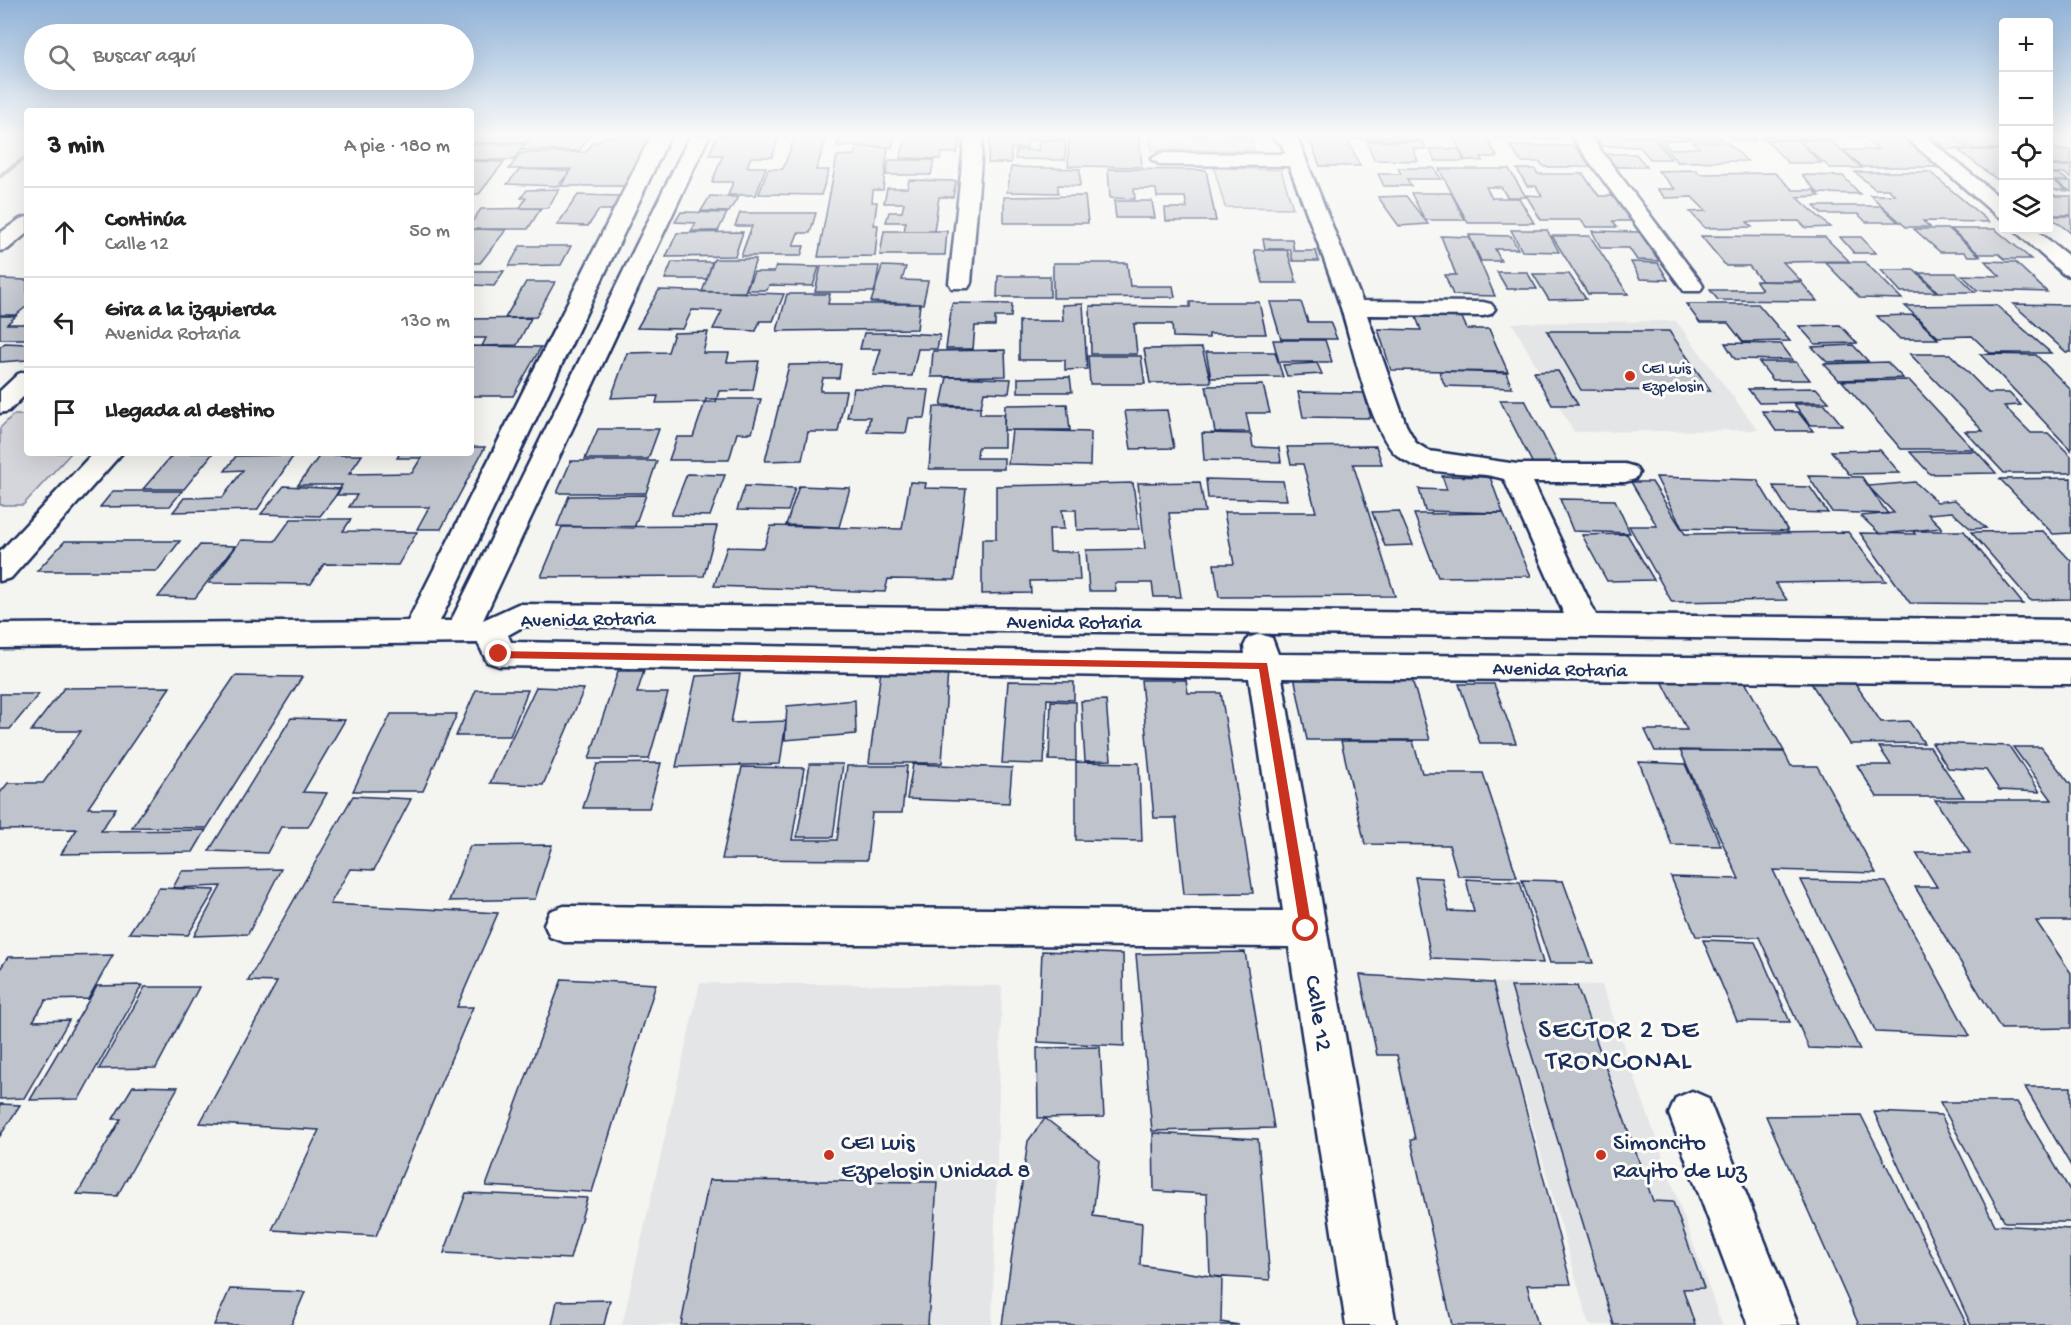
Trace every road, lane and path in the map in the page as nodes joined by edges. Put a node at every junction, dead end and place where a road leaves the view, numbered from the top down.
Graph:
1 (631, 198) edge
2 (672, 198) edge
3 (968, 198) edge
4 (1312, 198) edge
5 (1626, 198) edge
6 (1987, 198) edge
7 (1999, 208) edge
8 (24, 225) edge
9 (2029, 234) edge
10 (0, 244) edge
11 (2071, 269) edge
12 (960, 284) dead end
13 (1692, 286) dead end
14 (1353, 308) junction
15 (1483, 309) dead end
16 (105, 456) edge
17 (1515, 473) junction
18 (1625, 473) dead end
19 (0, 571) edge
20 (1256, 622) junction
21 (1585, 625) junction
22 (2071, 631) edge
23 (475, 632) junction
24 (418, 633) junction
25 (0, 636) edge
26 (1264, 666) junction
27 (2071, 672) edge
28 (564, 924) dead end
29 (1306, 929) junction
30 (1692, 1114) dead end
31 (1371, 1325) edge
32 (1773, 1325) edge

1 - 24 street
2 - 23 street
3 - 12 street
4 - 14 street
5 - 13 street
6 - 7 street
8 - 10 street
9 - 11 street
14 - 15 street
14 - 17 street
16 - 19 street
17 - 18 street
17 - 21 street
20 - 21 street, Avenida Rotaria
20 - 23 street, Avenida Rotaria
20 - 26 street, Calle 12
21 - 22 street, Avenida Rotaria
23 - 24 street
23 - 26 street, Avenida Rotaria
24 - 25 street
26 - 27 street, Avenida Rotaria
26 - 29 street, Calle 12
28 - 29 street
29 - 31 street, Calle 12
30 - 32 street

